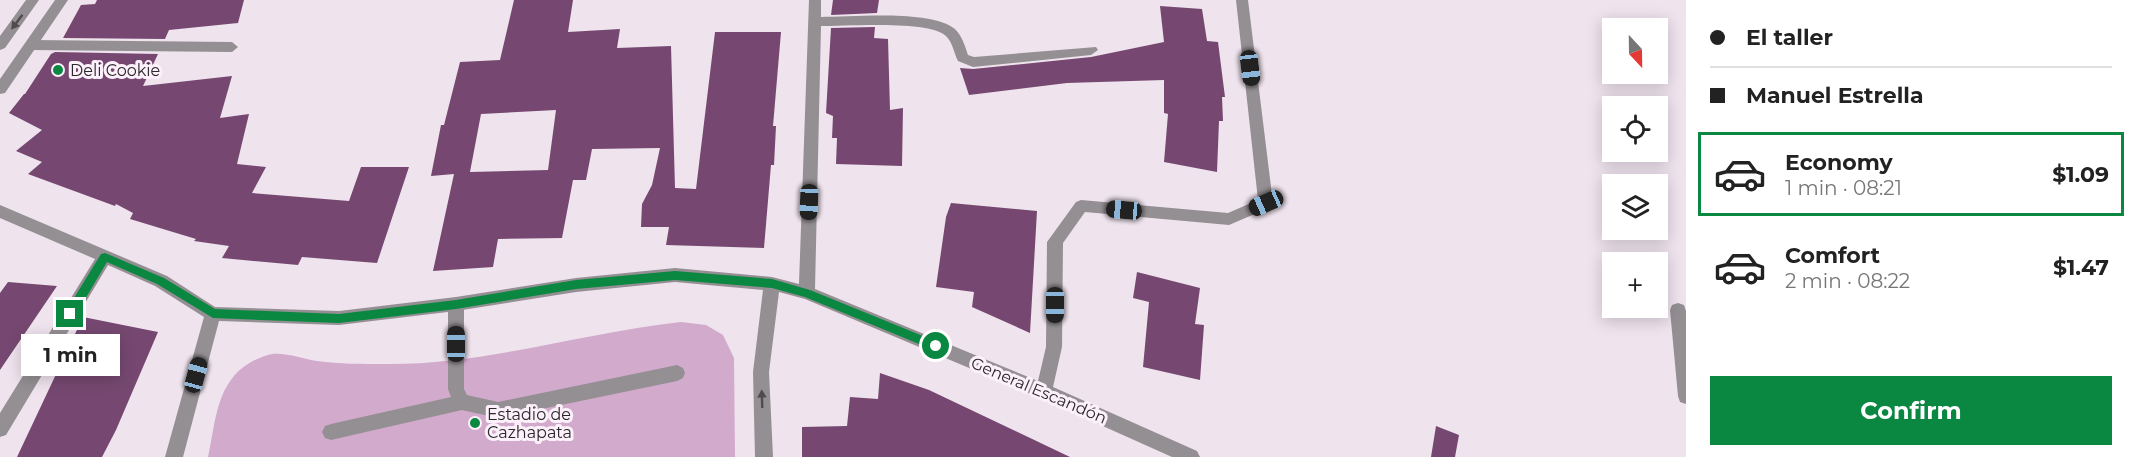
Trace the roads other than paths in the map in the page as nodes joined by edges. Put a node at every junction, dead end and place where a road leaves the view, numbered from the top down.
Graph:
1 (33, 0) edge
2 (62, 0) edge
3 (815, 0) edge
4 (1242, 0) edge
5 (814, 21) junction
6 (0, 45) edge
7 (31, 45) junction
8 (232, 47) dead end
9 (1091, 50) dead end
10 (0, 89) edge
11 (0, 211) edge
12 (105, 257) junction
13 (772, 284) junction
14 (807, 293) junction
15 (456, 304) junction
16 (1678, 310) dead end
17 (213, 314) junction
18 (677, 373) dead end
19 (1044, 391) junction
20 (1686, 396) edge
21 (462, 402) junction
22 (0, 429) edge
23 (331, 432) dead end
24 (174, 457) edge
25 (764, 457) edge
26 (1191, 457) edge

1 -> 6 street
2 - 7 street
3 - 5 street
4 - 19 street
5 - 9 street
5 - 14 street
7 - 8 street
7 - 10 street
11 - 12 street
12 - 17 street
12 - 22 street
13 - 14 street, General Escandón
13 - 15 street, General Escandón
25 -> 13 street
14 - 19 street, General Escandón
15 - 17 street, General Escandón
15 - 21 street
16 - 20 street
17 - 24 street
18 - 21 street
19 - 26 street, General Escandón
21 - 23 street

